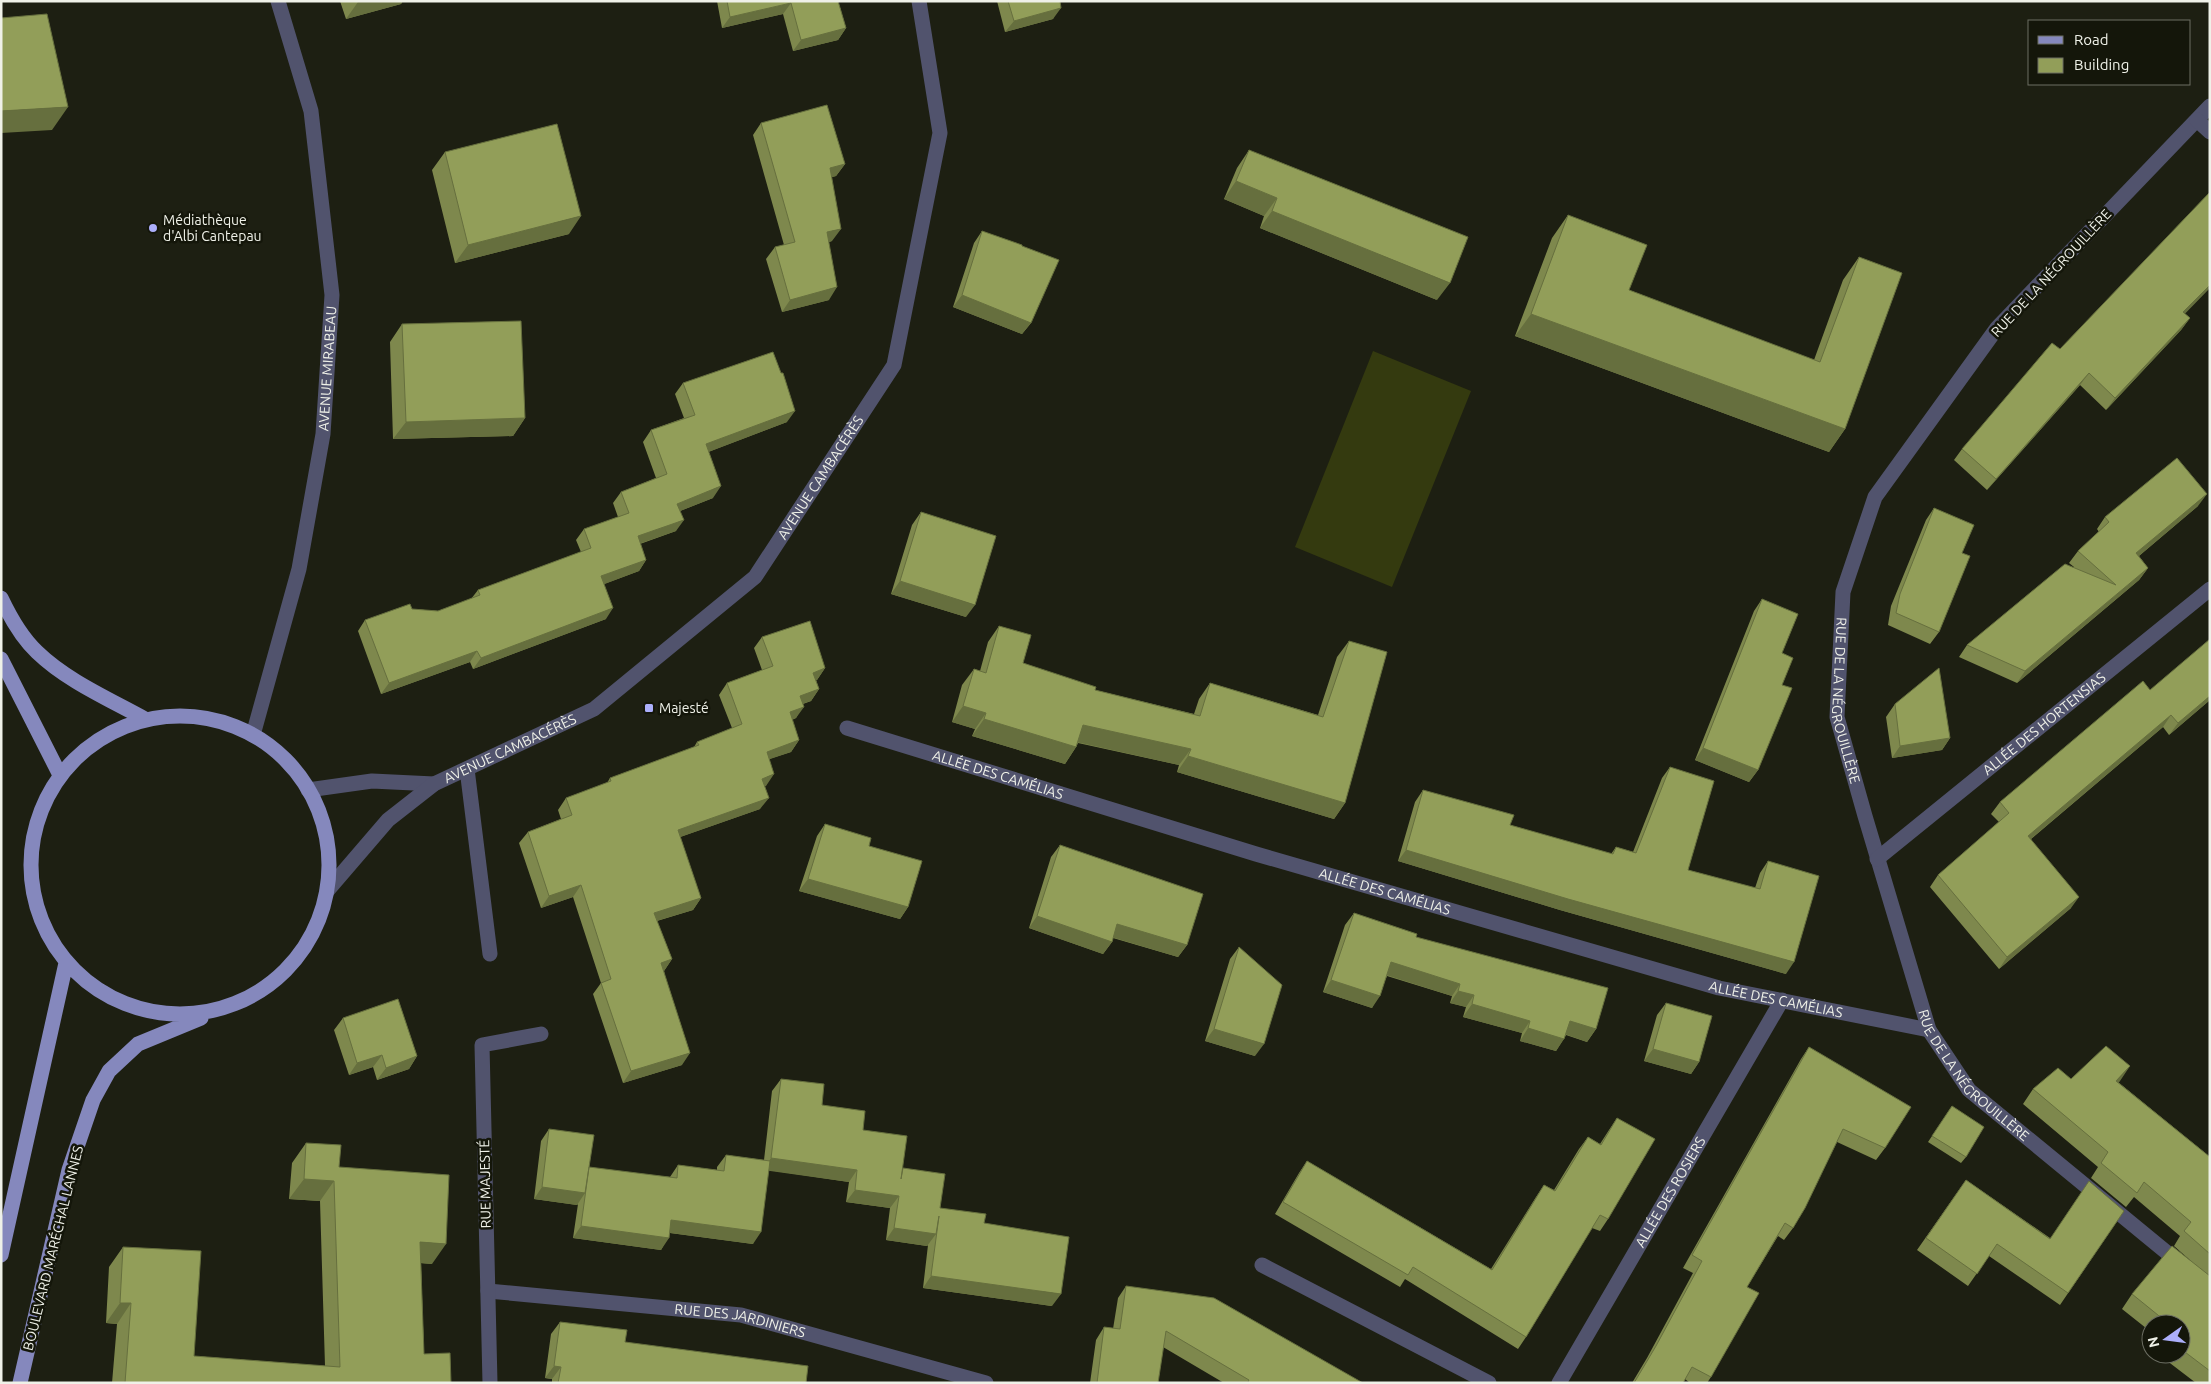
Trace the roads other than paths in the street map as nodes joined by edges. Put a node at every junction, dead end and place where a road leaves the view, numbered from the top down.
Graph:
1 (278, 1) edge
2 (920, 1) edge
3 (2210, 106) edge
4 (2197, 120) junction
5 (2210, 132) edge
6 (2210, 588) edge
7 (1, 598) edge
8 (1, 659) edge
9 (145, 719) junction
10 (847, 728) dead end
11 (253, 735) junction
12 (467, 769) junction
13 (60, 775) junction
14 (434, 784) junction
15 (308, 790) junction
16 (1877, 859) junction
17 (327, 891) junction
18 (490, 954) dead end
19 (66, 963) junction
20 (1782, 1000) junction
21 (223, 1009) junction
22 (1929, 1030) junction
23 (541, 1034) dead end
24 (1, 1256) edge
25 (1262, 1265) dead end
26 (2210, 1288) edge
27 (488, 1290) junction
28 (20, 1383) edge
29 (490, 1383) edge
30 (986, 1383) edge
31 (1489, 1383) edge
32 (1559, 1383) edge

1 - 11 street, AVENUE MIRABEAU
2 - 12 street, AVENUE CAMBACÉRÈS
3 - 4 street, RUE DE LA NÉGROUILLÈRE
4 - 5 street
4 - 16 street, RUE DE LA NÉGROUILLÈRE
6 - 16 street, ALLÉE DES HORTENSIAS
7 - 9 main road
8 - 13 main road
9 - 11 main road, BOULEVARD MARÉCHAL LANNES
9 - 13 main road, BOULEVARD MARÉCHAL LANNES
10 - 20 street, ALLÉE DES CAMÉLIAS
11 - 15 main road, BOULEVARD MARÉCHAL LANNES
12 - 14 street, AVENUE CAMBACÉRÈS
12 - 18 street
13 - 19 main road, BOULEVARD MARÉCHAL LANNES
14 - 15 street, AVENUE CAMBACÉRÈS
14 - 17 street, AVENUE CAMBACÉRÈS
15 - 17 main road, BOULEVARD MARÉCHAL LANNES
16 - 22 street, RUE DE LA NÉGROUILLÈRE
17 - 21 main road, BOULEVARD MARÉCHAL LANNES
19 - 21 main road, BOULEVARD MARÉCHAL LANNES
19 - 24 main road
20 - 22 street, ALLÉE DES CAMÉLIAS
20 - 32 street, ALLÉE DES ROSIERS
21 - 28 main road, BOULEVARD MARÉCHAL LANNES
22 - 26 street, RUE DE LA NÉGROUILLÈRE
23 - 27 street, RUE MAJESTÉ
25 - 31 street
27 - 29 street, RUE MAJESTÉ
27 - 30 street, RUE DES JARDINIERS

